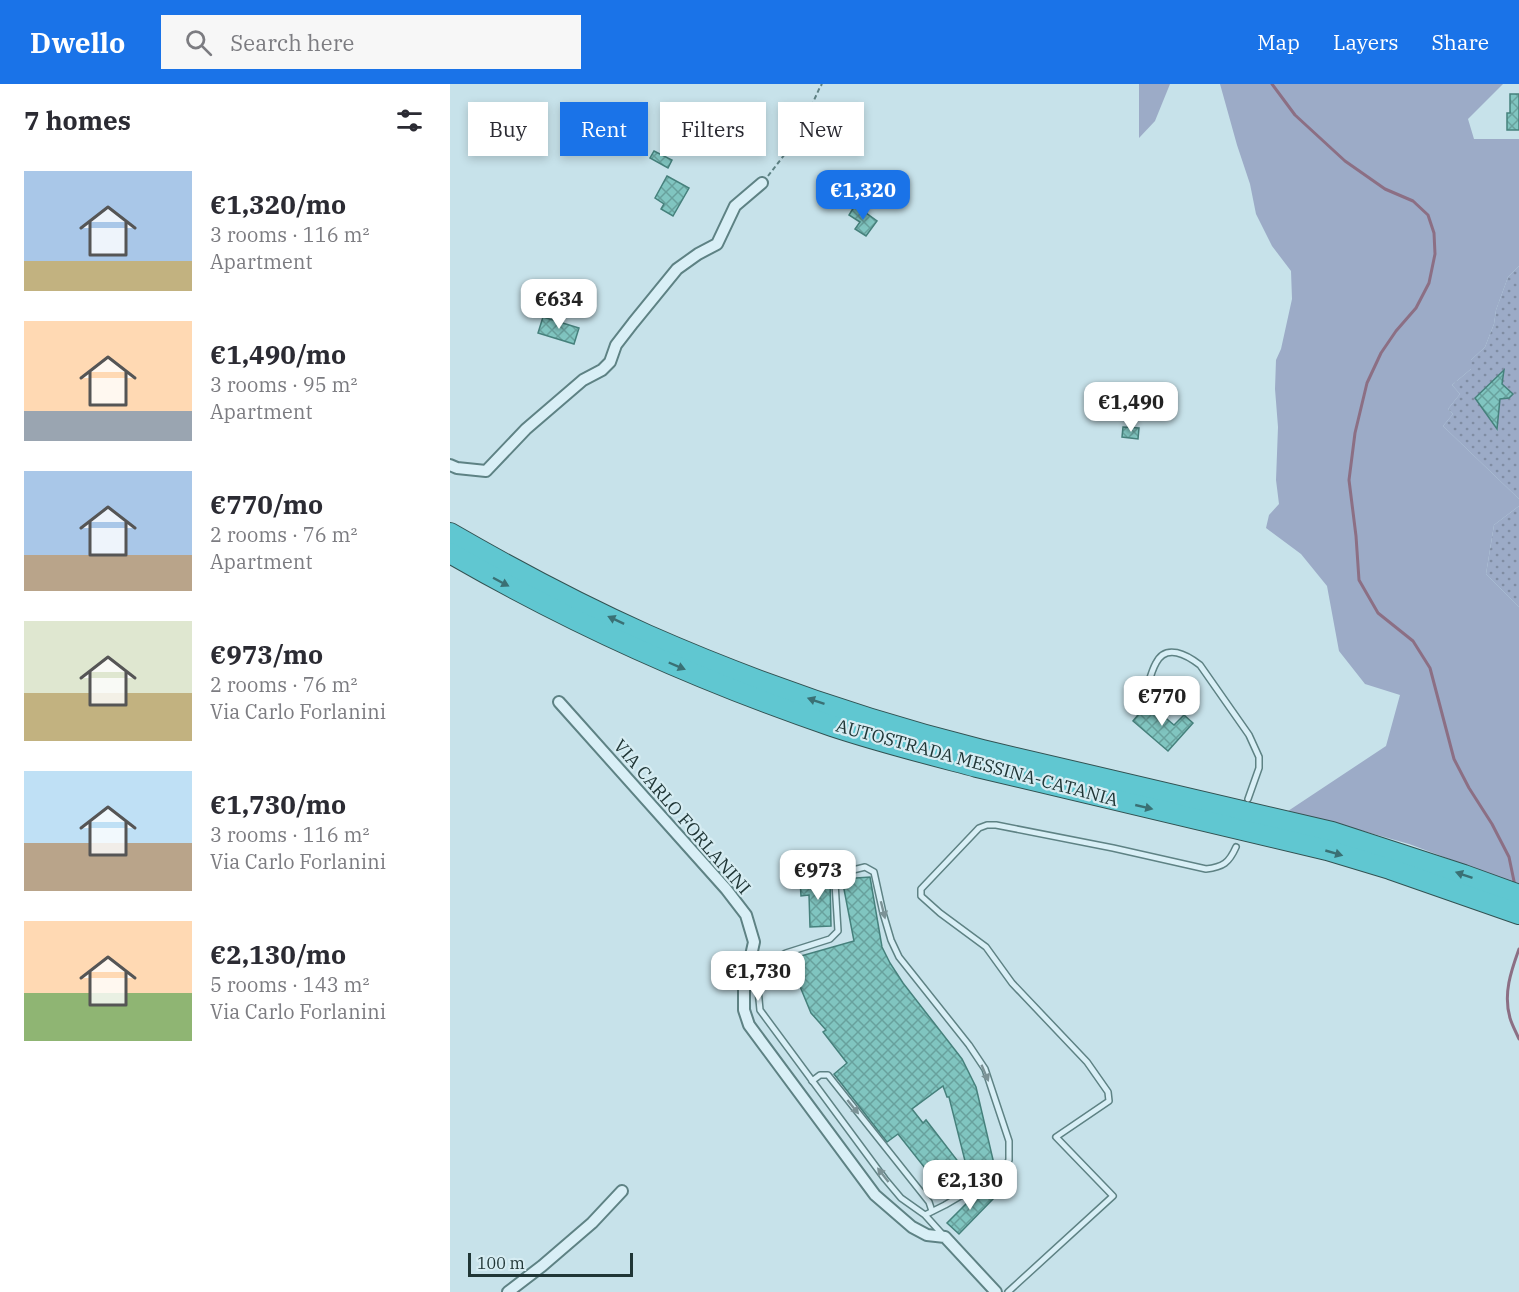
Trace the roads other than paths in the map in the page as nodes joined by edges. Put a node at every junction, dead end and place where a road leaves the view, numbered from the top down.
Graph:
1 (762, 183) road end
2 (450, 465) edge
3 (450, 533) edge
4 (450, 553) edge
5 (1148, 686) dead end
6 (558, 702) dead end
7 (1186, 807) junction
8 (1244, 822) junction
9 (1519, 895) edge
10 (1519, 914) edge
11 (812, 1081) junction
12 (622, 1191) dead end
13 (932, 1211) junction
14 (925, 1215) junction
15 (945, 1237) junction
16 (508, 1292) edge
17 (996, 1292) edge
18 (1008, 1292) edge

1 - 2 street
7 -> 3 highway, AUTOSTRADA MESSINA-CATANIA
4 -> 7 highway, AUTOSTRADA MESSINA-CATANIA
5 - 8 lane
6 - 15 street, VIA CARLO FORLANINI
7 - 7 lane
7 - 8 highway, AUTOSTRADA MESSINA-CATANIA
8 - 8 lane
9 -> 8 highway, AUTOSTRADA MESSINA-CATANIA
8 -> 10 highway, AUTOSTRADA MESSINA-CATANIA
8 - 18 lane
11 -> 13 lane
11 -> 13 lane
14 -> 11 lane
12 - 16 street
13 - 14 lane
14 - 15 lane
15 - 17 street

